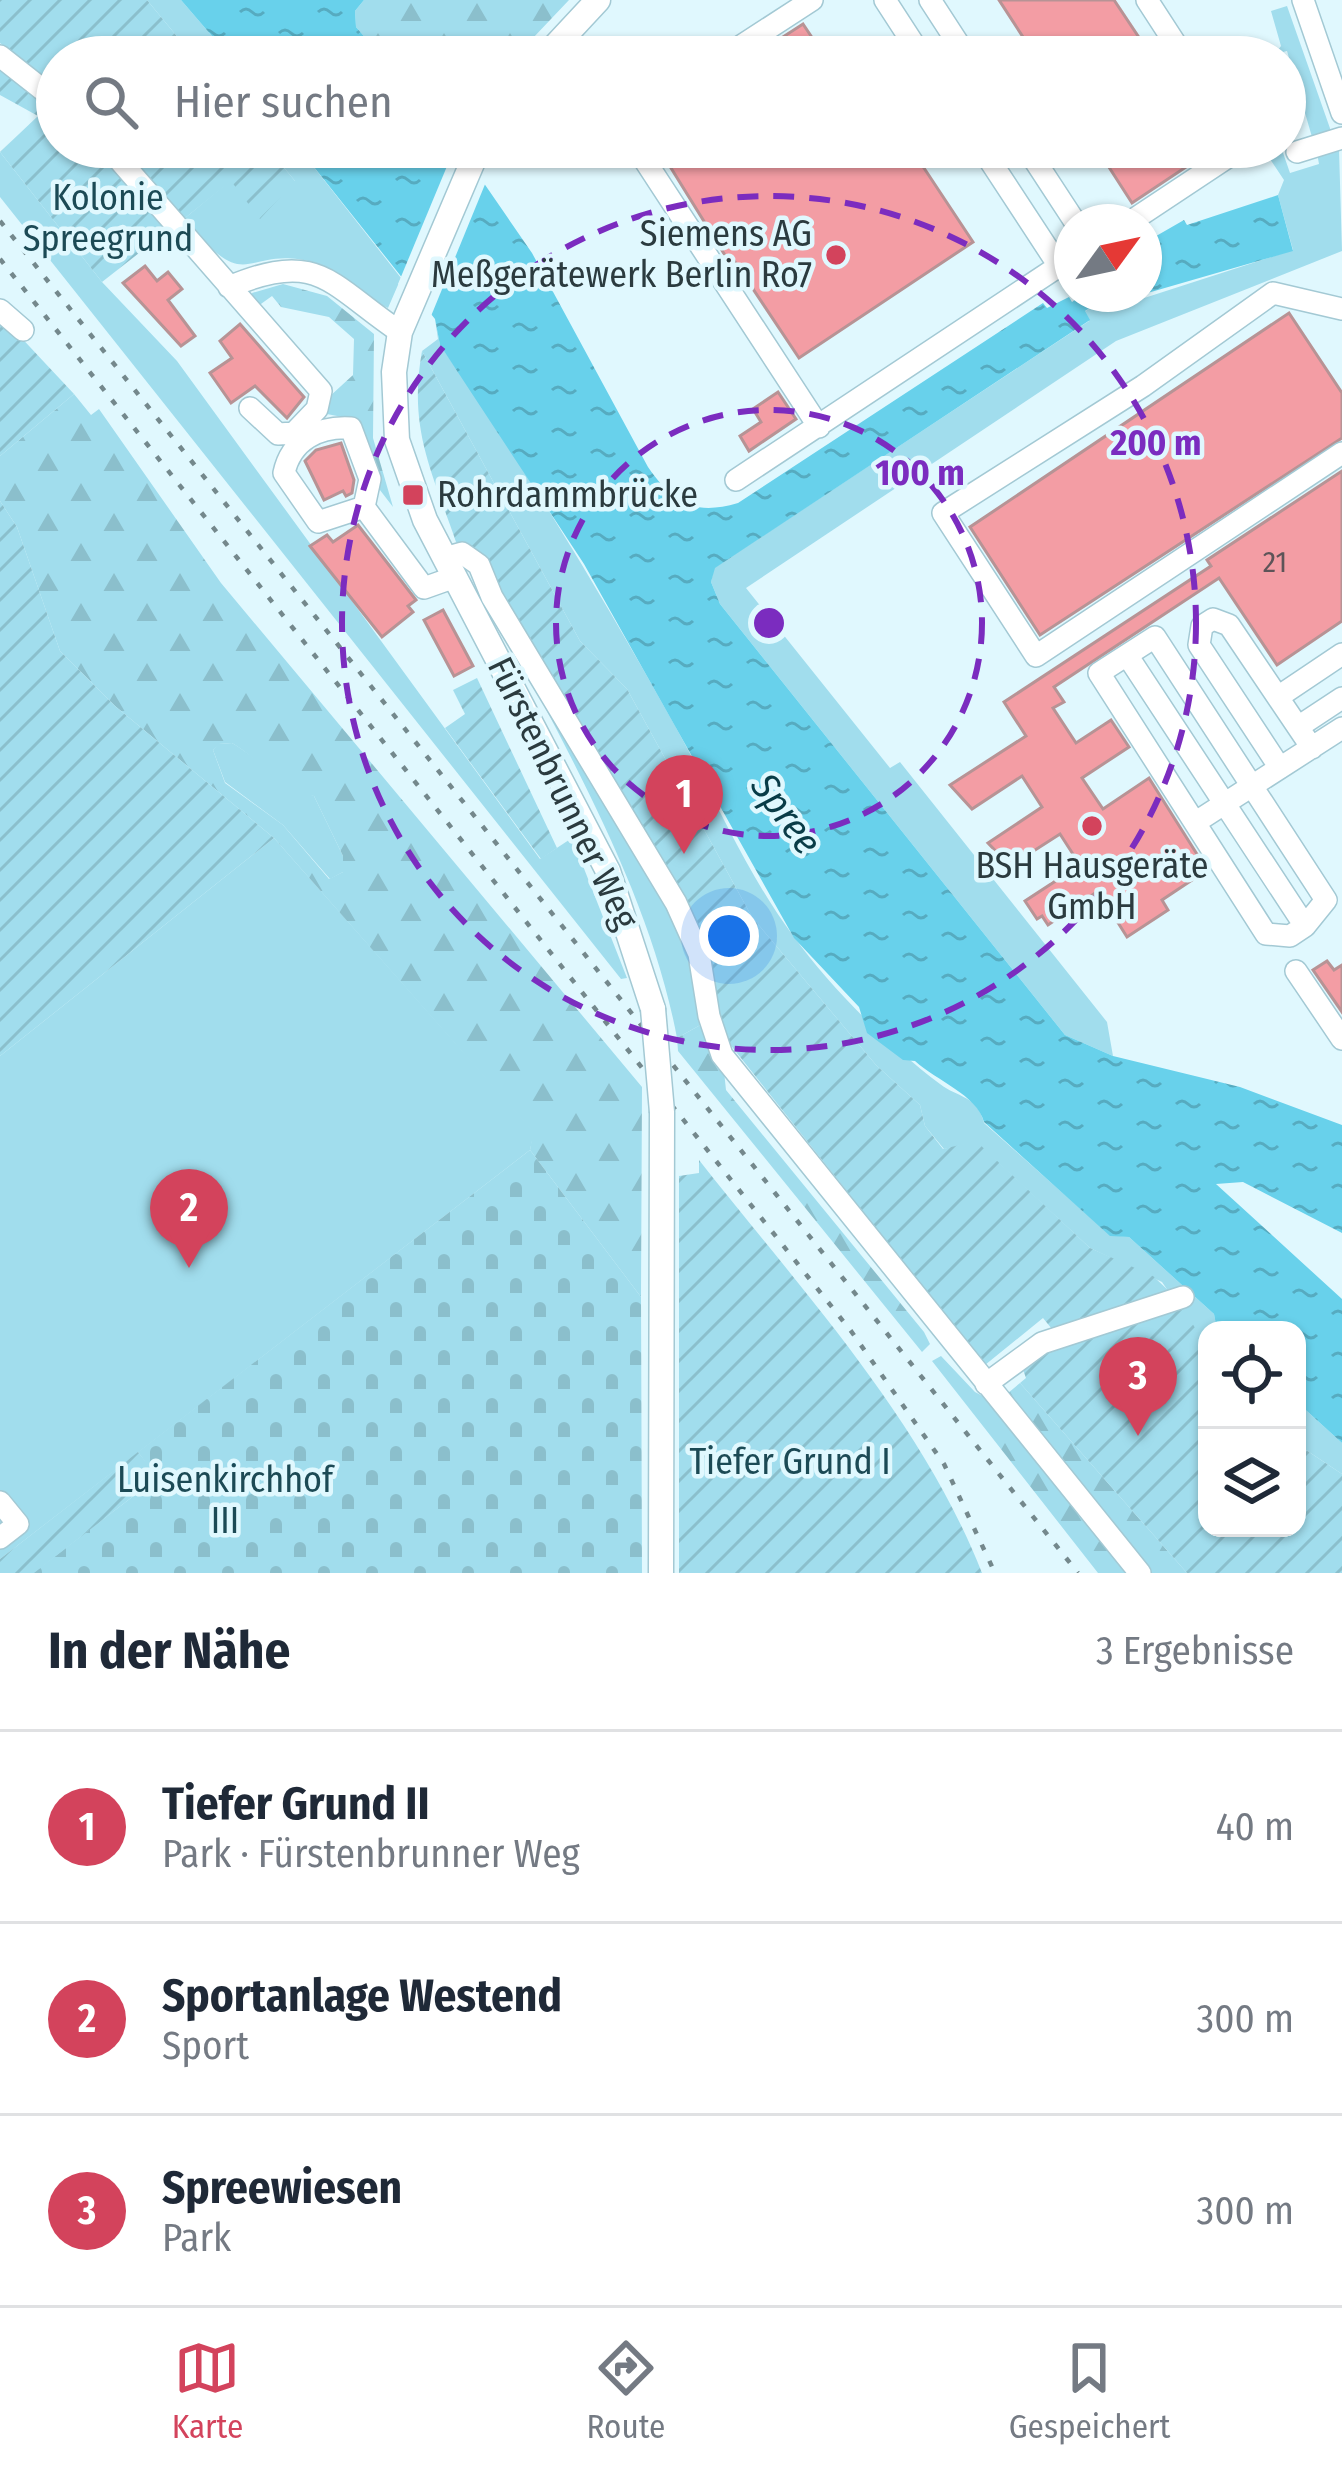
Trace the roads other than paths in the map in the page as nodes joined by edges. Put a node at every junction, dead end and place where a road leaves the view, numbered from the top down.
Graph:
1 (598, 0) edge
2 (812, 0) edge
3 (884, 0) edge
4 (930, 0) edge
5 (1147, 0) edge
6 (1303, 0) edge
7 (565, 36) edge
8 (756, 36) edge
9 (908, 36) edge
10 (953, 36) edge
11 (1170, 36) edge
12 (0, 56) edge
13 (36, 84) edge
14 (1342, 113) edge
15 (1342, 138) edge
16 (1306, 149) edge
17 (126, 168) edge
18 (470, 168) edge
19 (650, 168) edge
20 (995, 168) edge
21 (1040, 168) edge
22 (1211, 168) edge
23 (1063, 204) edge
24 (1157, 204) edge
25 (229, 286) junction
26 (1342, 309) edge
27 (0, 310) edge
28 (402, 326) junction
29 (23, 329) dead end
30 (250, 408) dead end
31 (819, 427) junction
32 (1342, 453) edge
33 (736, 480) dead end
34 (364, 507) junction
35 (449, 568) junction
36 (1342, 654) edge
37 (1127, 655) junction
38 (1278, 697) junction
39 (1342, 698) edge
40 (1298, 727) junction
41 (1342, 728) edge
42 (1312, 748) junction
43 (1280, 768) junction
44 (1252, 786) junction
45 (1224, 804) junction
46 (1196, 822) junction
47 (1305, 926) junction
48 (1296, 971) dead end
49 (1342, 1040) edge
50 (1183, 1297) dead end
51 (986, 1384) junction
52 (0, 1502) edge
53 (0, 1538) edge
54 (661, 1573) edge
55 (1140, 1573) edge

1 - 7 main road
2 - 8 street
3 - 9 street
4 - 10 street
5 - 11 street
6 - 14 street
12 - 13 street
15 - 16 street
17 - 25 street
18 - 28 main road
19 - 31 street
20 - 31 street
21 - 23 street
22 - 24 street
25 - 28 street
25 - 30 street
26 - 32 street
27 - 29 street
28 - 35 main road, Fürstenbrunner Weg
31 - 33 street
34 - 34 street
34 - 35 street
35 - 51 street
35 - 54 main road, Fürstenbrunner Weg, bridge
36 - 38 street
37 - 44 street
37 - 45 street
37 - 46 street
38 - 40 street
38 - 43 street
39 - 40 street
40 - 42 street
41 - 42 street
42 - 43 street
43 - 44 street
44 - 45 street
44 - 47 street
45 - 46 street
45 - 47 street
46 - 47 street
48 - 49 street
50 - 51 street
51 - 55 street
52 - 53 street

